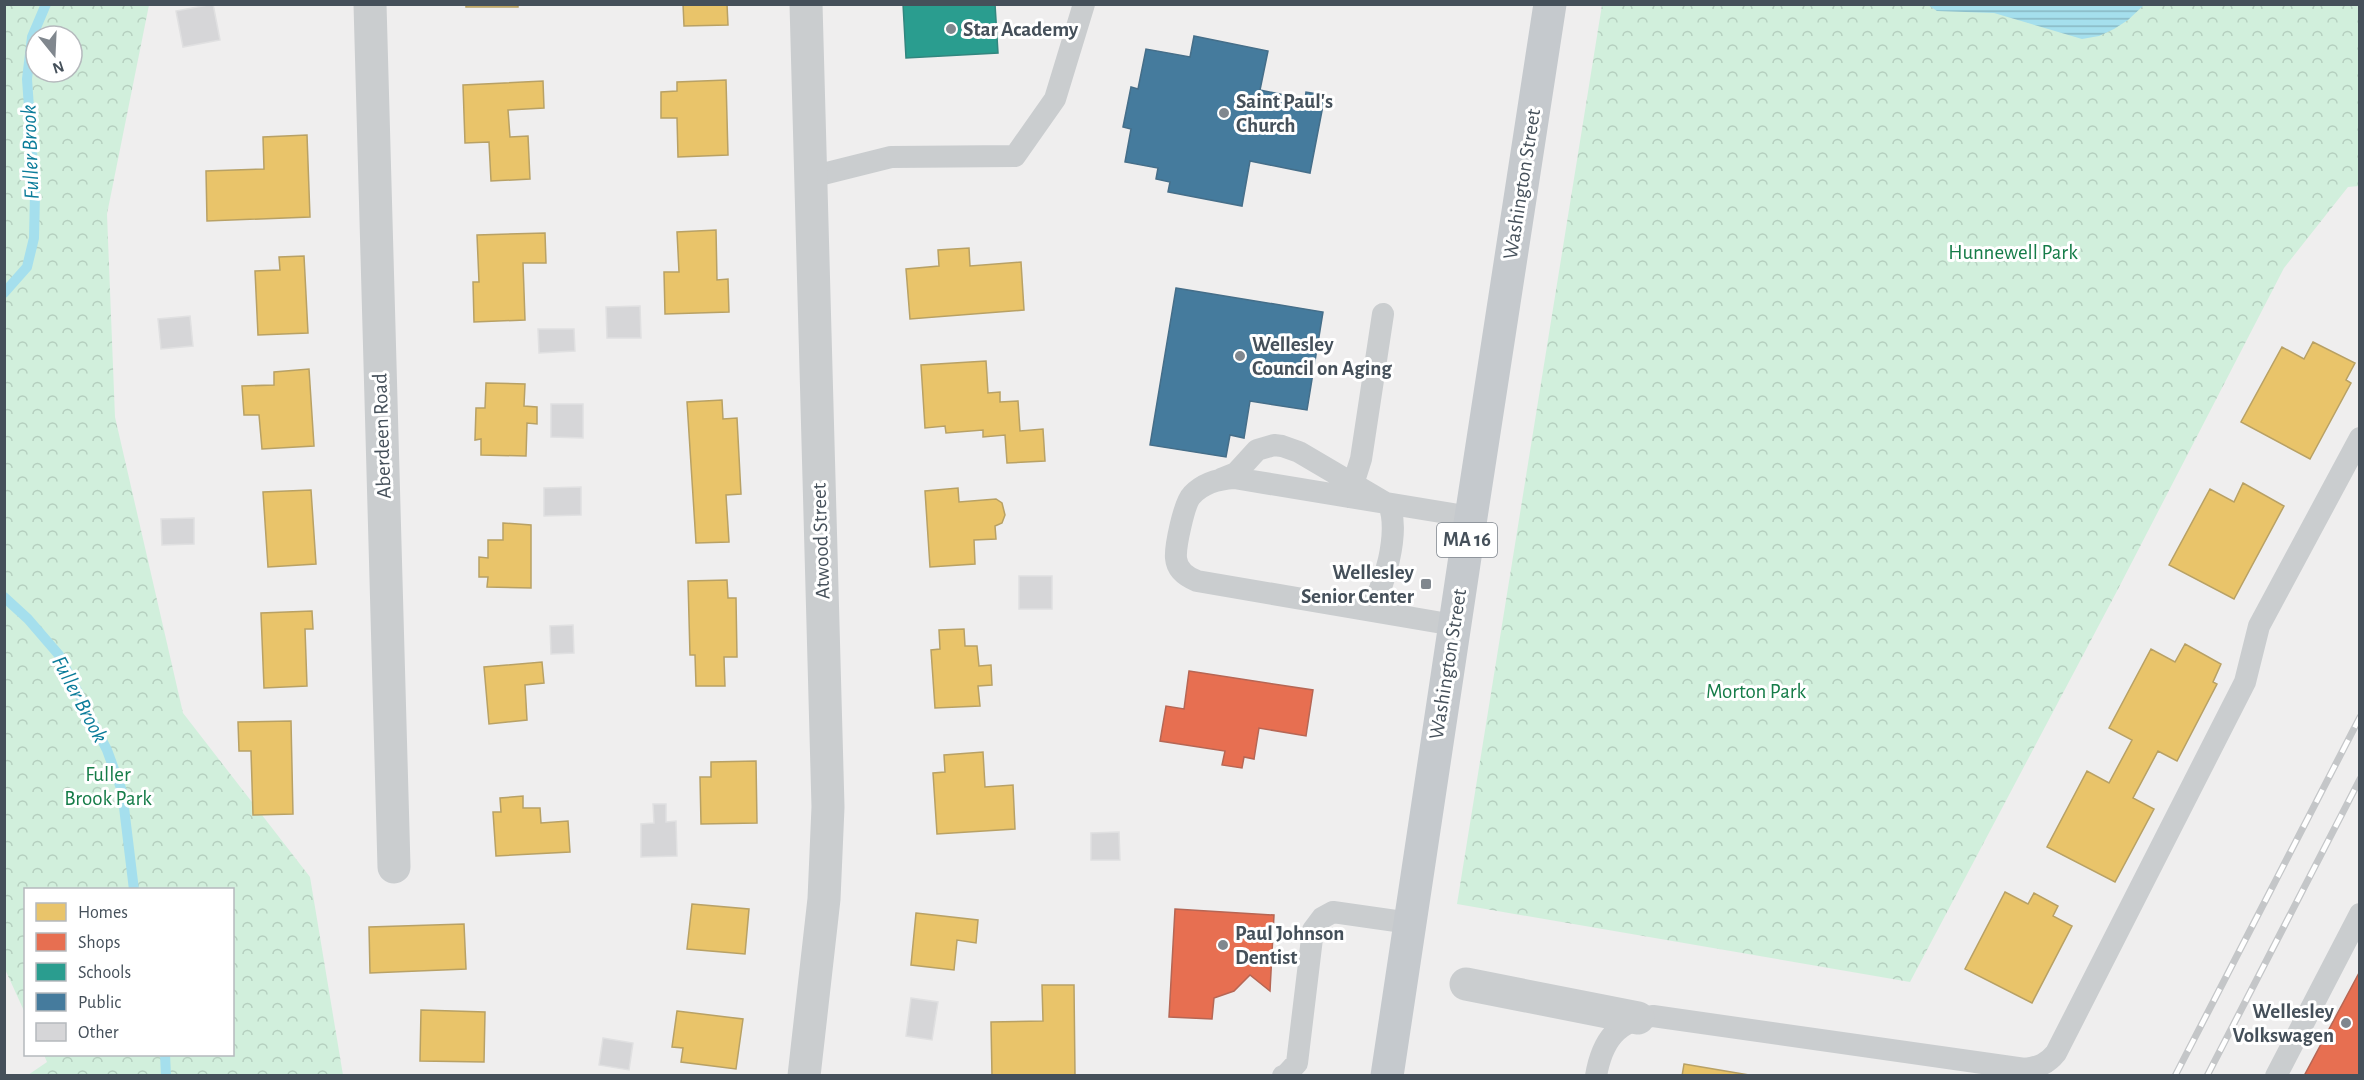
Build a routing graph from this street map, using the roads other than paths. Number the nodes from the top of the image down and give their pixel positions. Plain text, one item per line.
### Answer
1 (370, 4) edge
2 (806, 4) edge
3 (1084, 4) edge
4 (1550, 4) edge
5 (811, 177) junction
6 (1383, 314) dead end
7 (2360, 438) edge
8 (1221, 479) junction
9 (1351, 491) junction
10 (1389, 505) junction
11 (1470, 517) junction
12 (1368, 610) junction
13 (1454, 625) junction
14 (394, 867) dead end
15 (2360, 914) edge
16 (1410, 923) junction
17 (2354, 940) edge
18 (1466, 984) dead end
19 (1638, 1018) junction
20 (804, 1076) edge
21 (1283, 1076) edge
22 (1387, 1076) edge
23 (1596, 1076) edge
24 (2276, 1076) edge

1 - 14 street, Aberdeen Road
2 - 5 street, Atwood Street
3 - 5 lane
4 - 11 main road, Washington Street / MA 16
5 - 20 street, Atwood Street
6 - 9 lane
7 - 19 lane
8 - 9 lane
8 - 9 lane
8 - 12 lane
9 - 10 lane
10 - 11 lane
10 - 12 lane
11 - 13 main road, Washington Street / MA 16
12 - 13 lane
13 - 16 main road, Washington Street / MA 16
15 - 17 lane
16 - 21 lane
16 - 22 main road, Washington Street / MA 16
17 - 24 lane
18 - 19 street
19 - 23 lane

